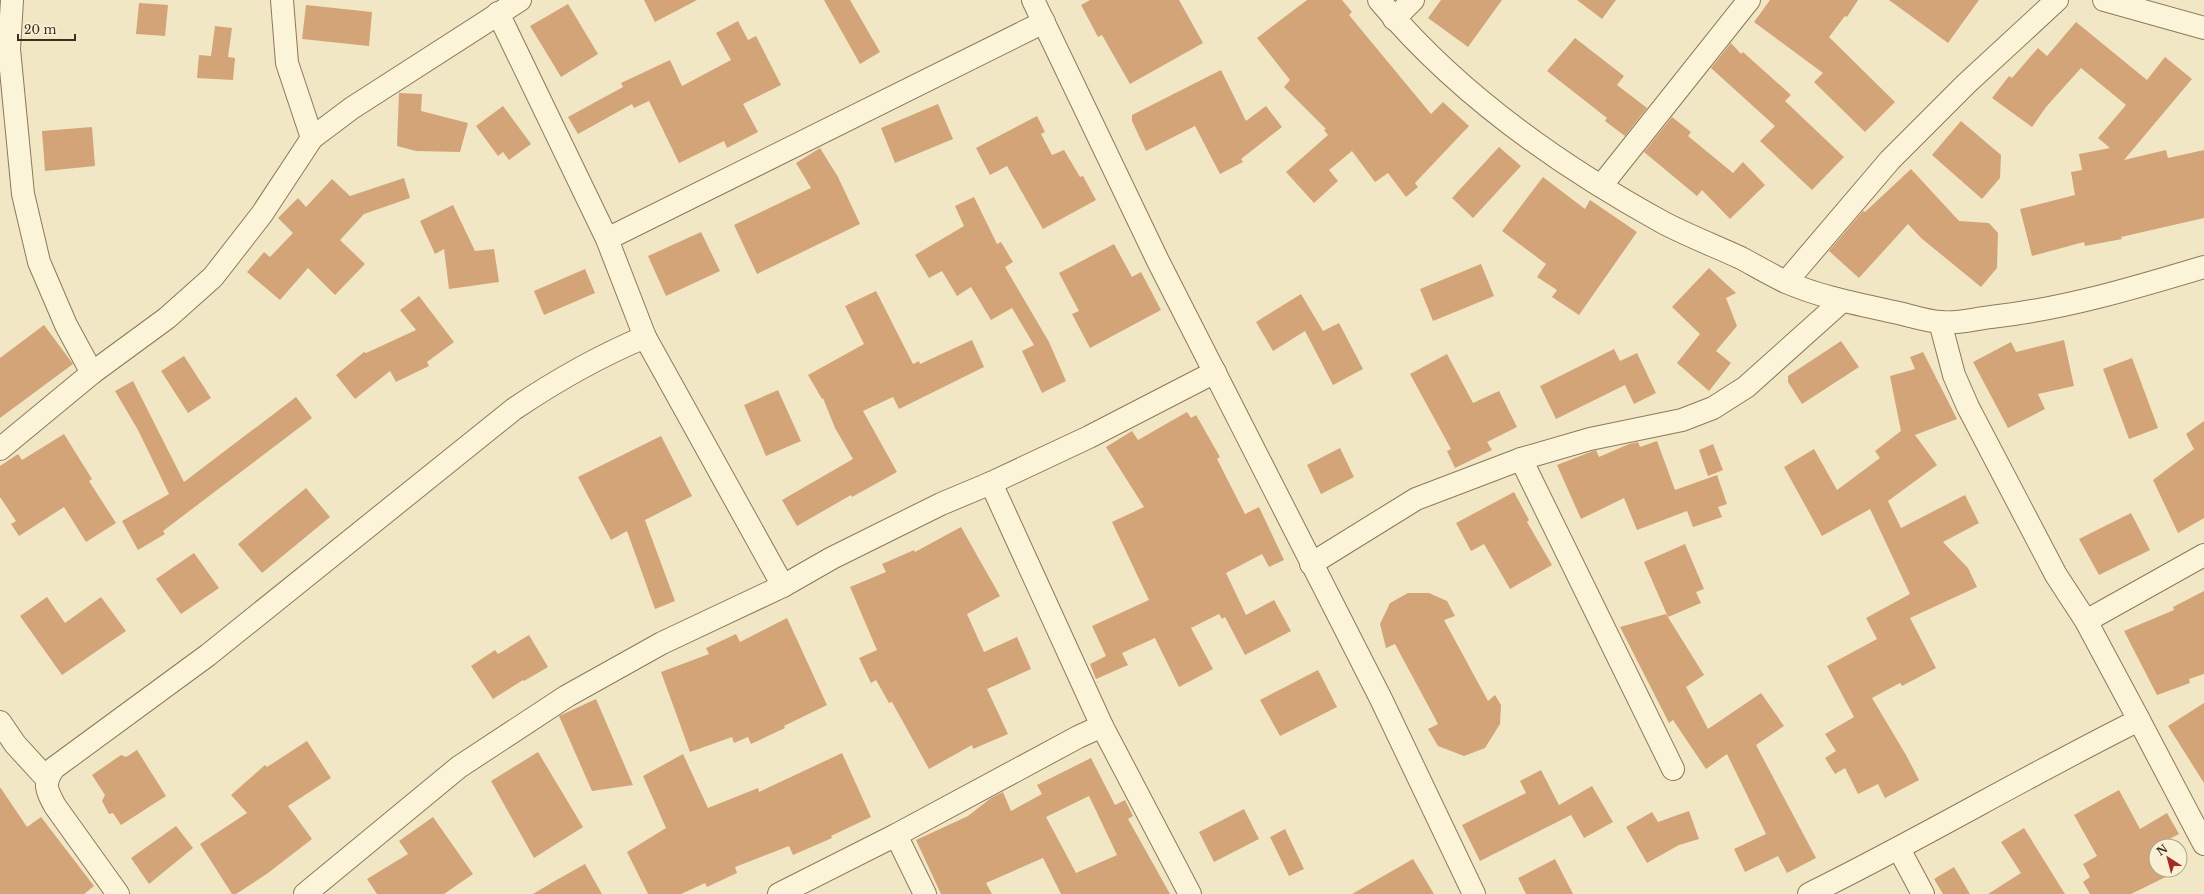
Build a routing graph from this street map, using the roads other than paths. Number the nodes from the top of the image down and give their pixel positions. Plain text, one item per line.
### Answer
1 (12, 0) edge
2 (282, 0) edge
3 (520, 0) edge
4 (1033, 0) edge
5 (1379, 0) edge
6 (1413, 0) edge
7 (1749, 0) edge
8 (2056, 0) edge
9 (2104, 0) edge
10 (498, 13) junction
11 (1394, 19) junction
12 (1044, 22) junction
13 (2204, 28) edge
14 (312, 138) junction
15 (1600, 186) junction
16 (607, 239) junction
17 (2204, 267) edge
18 (1786, 282) junction
19 (1842, 300) junction
20 (1940, 322) junction
21 (645, 337) junction
22 (1215, 372) junction
23 (92, 373) junction
24 (0, 449) edge
25 (1520, 459) junction
26 (991, 483) junction
27 (2204, 555) edge
28 (1311, 564) junction
29 (783, 586) junction
30 (2086, 621) junction
31 (2139, 720) junction
32 (0, 722) edge
33 (1102, 726) junction
34 (1673, 769) dead end
35 (47, 779) junction
36 (896, 835) junction
37 (2203, 841) edge
38 (1899, 849) junction
39 (117, 894) edge
40 (305, 894) edge
41 (779, 894) edge
42 (925, 894) edge
43 (1190, 894) edge
44 (1474, 894) edge
45 (1809, 894) edge
46 (1923, 894) edge

1 - 23 street
2 - 14 street
3 - 10 street
4 - 12 street
5 - 11 street
6 - 11 street
7 - 15 street
8 - 18 street
9 - 13 street
10 - 14 street
10 - 16 street
11 - 15 street
12 - 16 street
12 - 22 street
14 - 23 street
15 - 18 street
16 - 21 street
17 - 20 street
18 - 19 street
19 - 20 street
19 - 25 street
20 - 30 street
21 - 29 street
21 - 35 street
22 - 26 street
22 - 28 street
23 - 24 street
25 - 28 street
25 - 34 street
26 - 29 street
26 - 33 street
27 - 30 street
28 - 44 street
29 - 40 street
30 - 31 street
31 - 37 street
31 - 38 street
32 - 35 street
33 - 36 street
33 - 43 street
35 - 39 street
36 - 41 street
36 - 42 street
38 - 45 street
38 - 46 street

